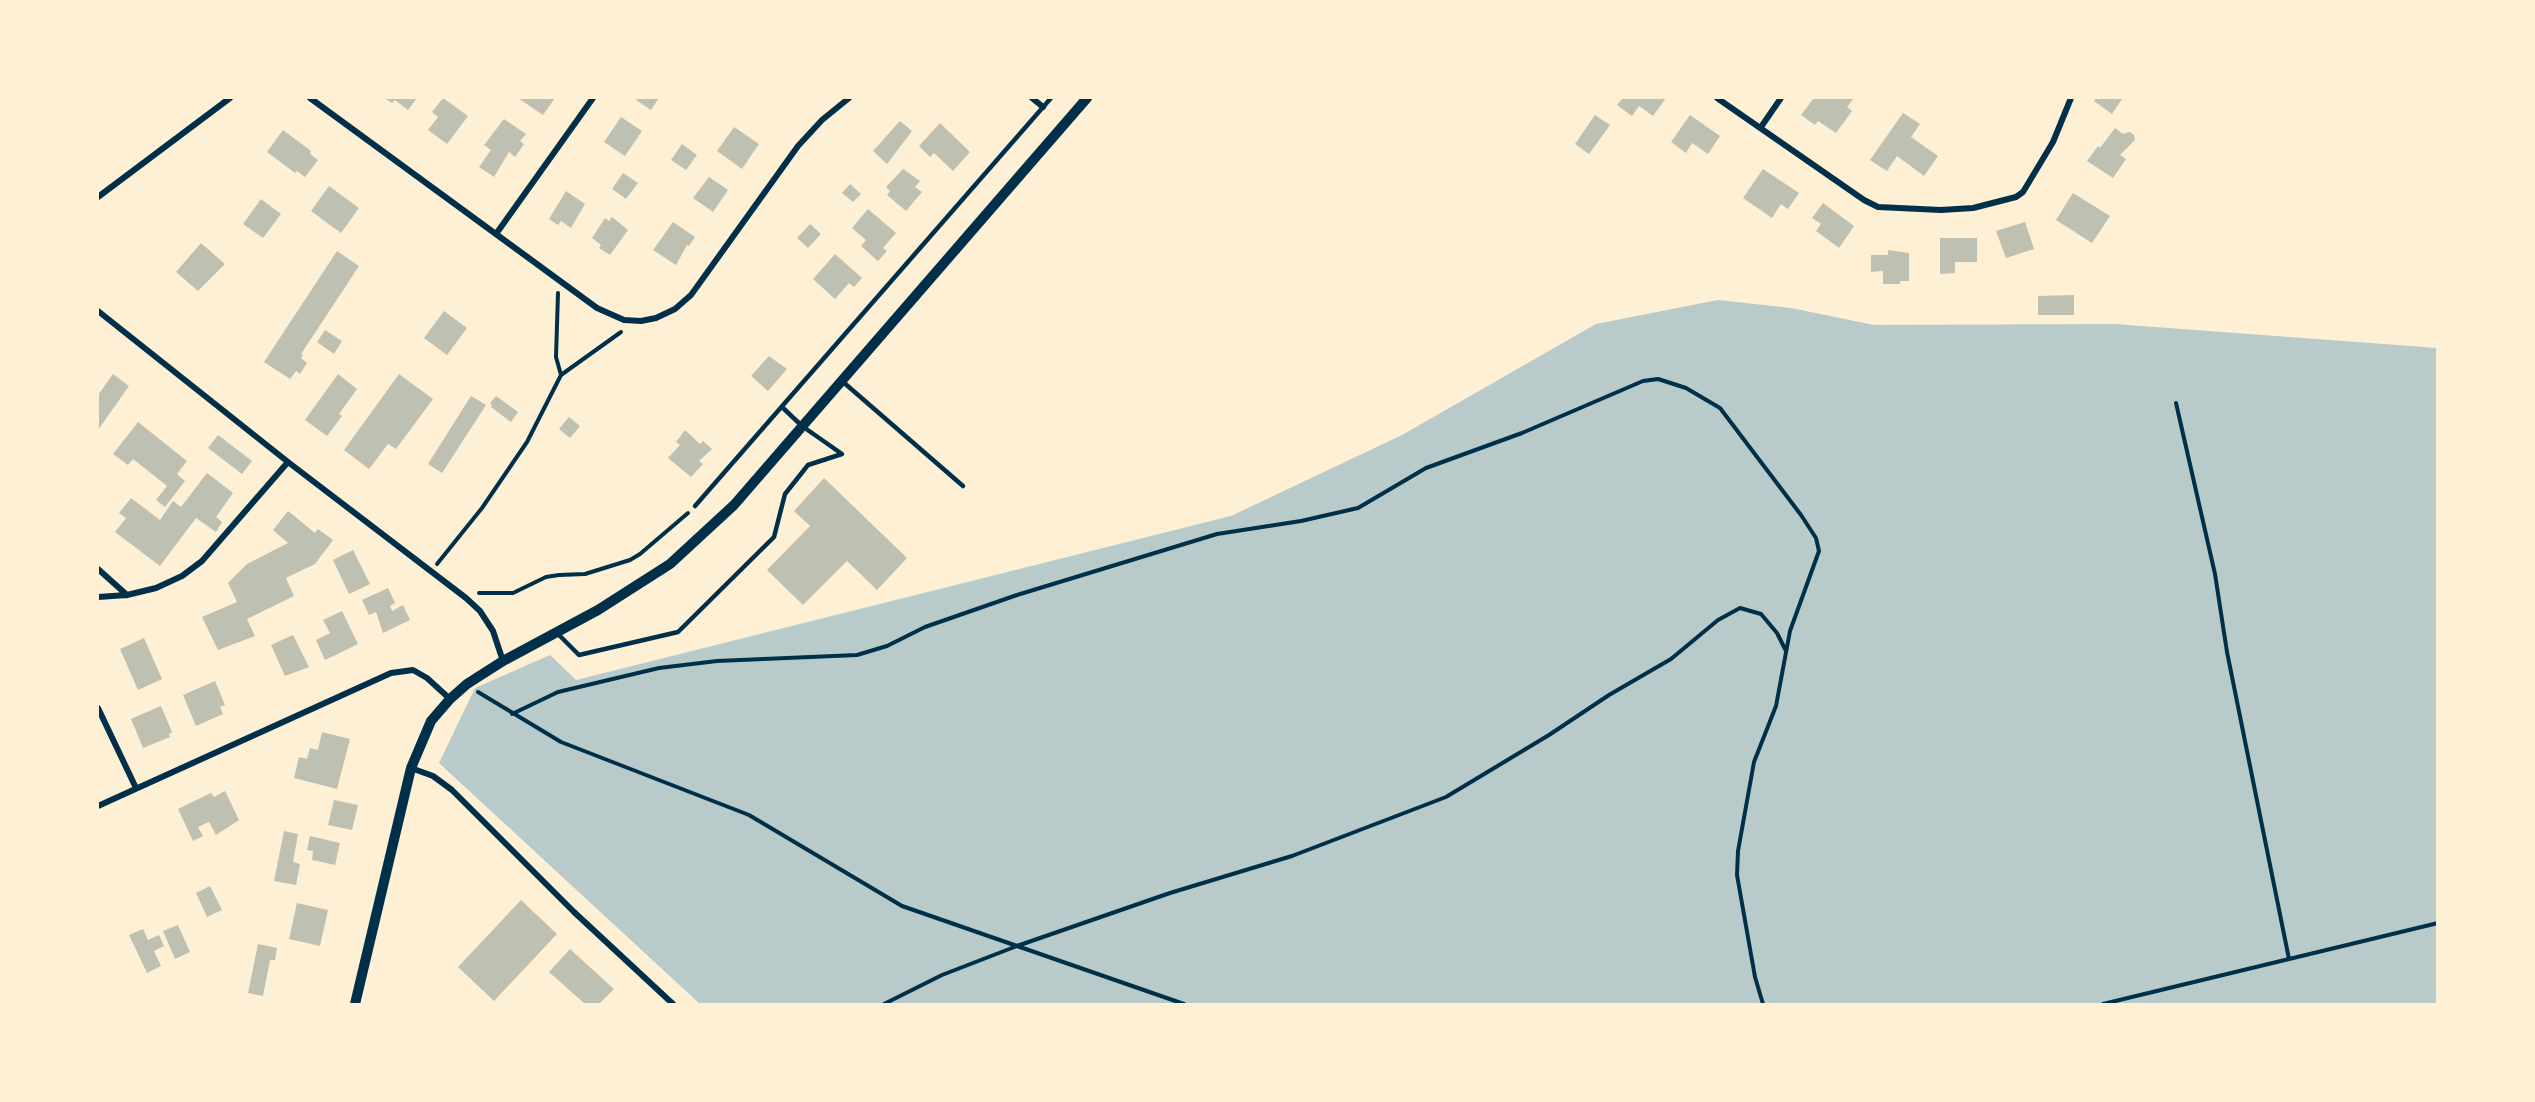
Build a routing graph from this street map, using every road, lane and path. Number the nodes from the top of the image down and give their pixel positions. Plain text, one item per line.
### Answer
1 (230, 98) edge
2 (310, 98) edge
3 (593, 98) edge
4 (849, 98) edge
5 (1032, 98) edge
6 (1051, 98) edge
7 (1087, 98) edge
8 (1717, 98) edge
9 (1781, 98) edge
10 (2071, 98) edge
11 (1043, 107) junction
12 (1761, 127) junction
13 (98, 197) edge
14 (496, 234) junction
15 (558, 280) junction
16 (98, 311) edge
17 (624, 329) dead end
18 (561, 375) junction
19 (842, 381) junction
20 (2176, 403) dead end
21 (782, 407) junction
22 (802, 426) junction
23 (288, 462) junction
24 (963, 486) dead end
25 (695, 506) joint
26 (440, 560) dead end
27 (98, 569) edge
28 (480, 592) dead end
29 (127, 595) junction
30 (98, 597) edge
31 (556, 632) junction
32 (1787, 652) junction
33 (503, 661) junction
34 (467, 684) junction
35 (450, 699) junction
36 (98, 708) edge
37 (512, 714) junction
38 (411, 768) junction
39 (136, 788) junction
40 (98, 806) edge
41 (2438, 923) edge
42 (1017, 946) junction
43 (2289, 959) junction
44 (355, 1005) edge
45 (673, 1005) edge
46 (884, 1005) edge
47 (1184, 1005) edge
48 (1762, 1005) edge
49 (2103, 1005) edge

1 - 13 street
2 - 14 street
3 - 14 street
4 - 15 street
5 - 11 street
6 - 11 lane
7 - 19 street
8 - 12 street
9 - 12 street
10 - 12 street
11 - 21 lane
14 - 15 street
15 - 18 path
16 - 23 street
17 - 18 path
18 - 26 path
19 - 22 street
19 - 24 lane
20 - 43 path
21 - 22 lane
21 - 25 lane
22 - 31 street
22 - 31 lane
23 - 29 street
23 - 33 street
25 - 28 path
27 - 29 street
29 - 30 street
31 - 33 street
32 - 37 path
32 - 42 path
32 - 48 path
33 - 34 street
34 - 35 street
34 - 37 path
35 - 38 street
35 - 39 street
36 - 39 street
37 - 42 path
38 - 44 street
38 - 45 street
39 - 40 street
41 - 43 path
42 - 46 path
42 - 47 path
43 - 49 path

